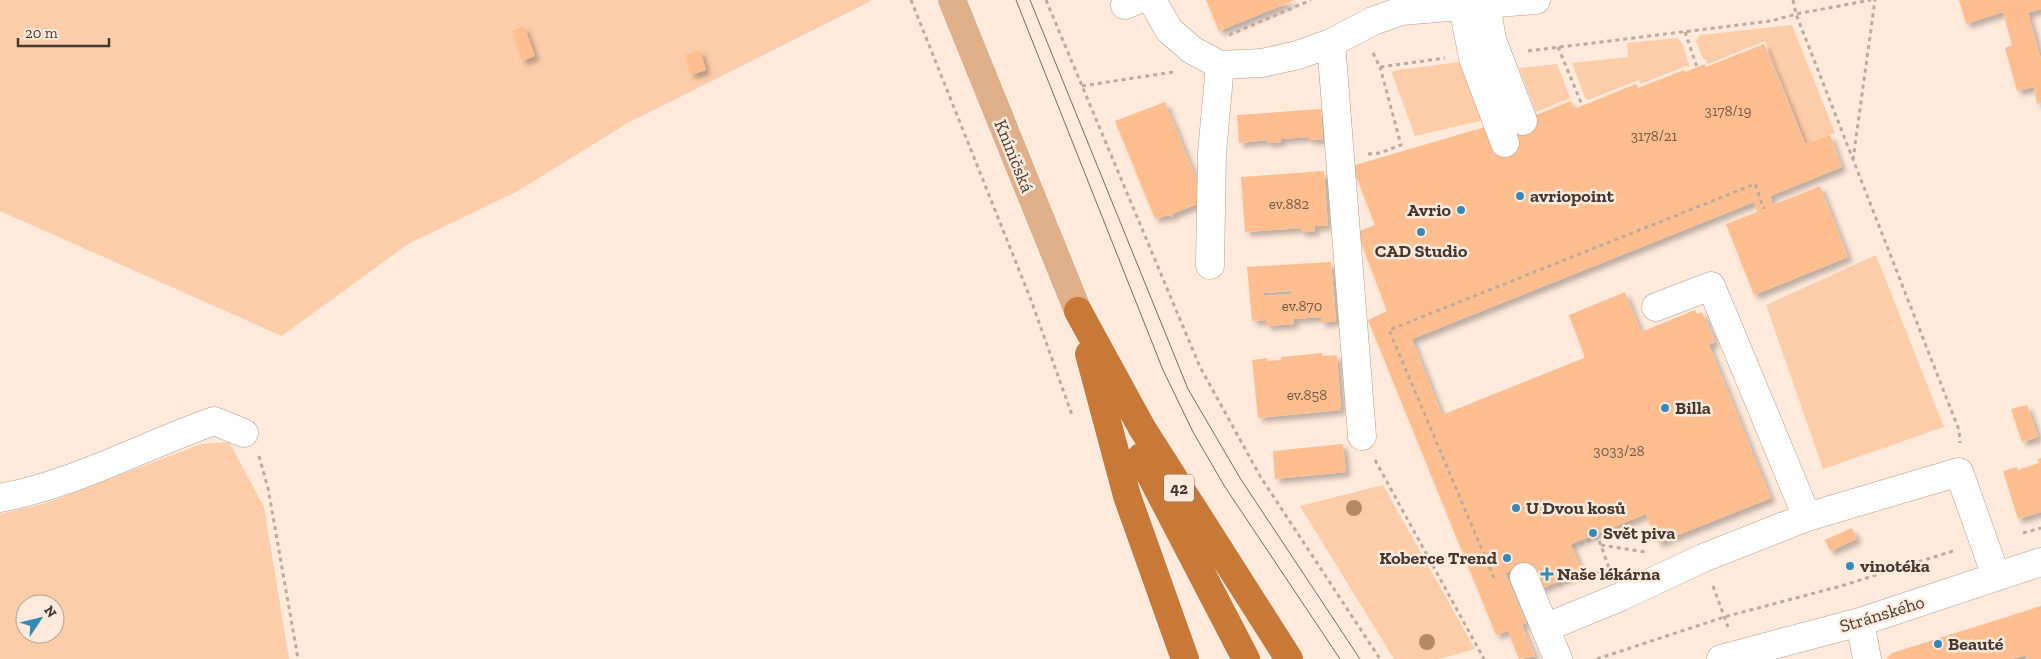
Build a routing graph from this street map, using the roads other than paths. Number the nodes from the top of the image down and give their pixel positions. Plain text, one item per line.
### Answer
1 (952, 0) edge
2 (1152, 0) edge
3 (1536, 0) edge
4 (1474, 5) junction
5 (1366, 16) edge
6 (1331, 43) junction
7 (1486, 56) junction
8 (1220, 65) junction
9 (1523, 121) dead end
10 (1505, 143) dead end
11 (1210, 265) dead end
12 (1656, 307) dead end
13 (1078, 311) junction
14 (244, 433) road end
15 (1362, 436) road end
16 (0, 498) edge
17 (1807, 517) junction
18 (2041, 562) edge
19 (1996, 576) junction
20 (1524, 577) dead end
21 (1860, 622) junction
22 (1545, 628) junction
23 (1729, 656) edge
24 (1185, 659) edge
25 (1246, 659) edge
26 (1288, 659) edge
27 (1558, 659) edge
28 (1866, 659) edge

1 - 13 main road, Kníničská
2 - 8 street
3 - 4 street
4 - 5 street
4 - 7 street
5 - 6 street
6 - 8 street
6 - 15 street
7 - 9 street
7 - 10 street
8 - 11 street
12 - 17 street
13 - 24 highway
13 - 25 highway, 42
13 - 26 highway, 42
14 - 16 street
17 - 19 street
17 - 22 street
18 - 19 street, Stránského
19 - 21 street, Stránského
20 - 22 street
21 - 23 street, Stránského
21 - 28 street
22 - 27 street

